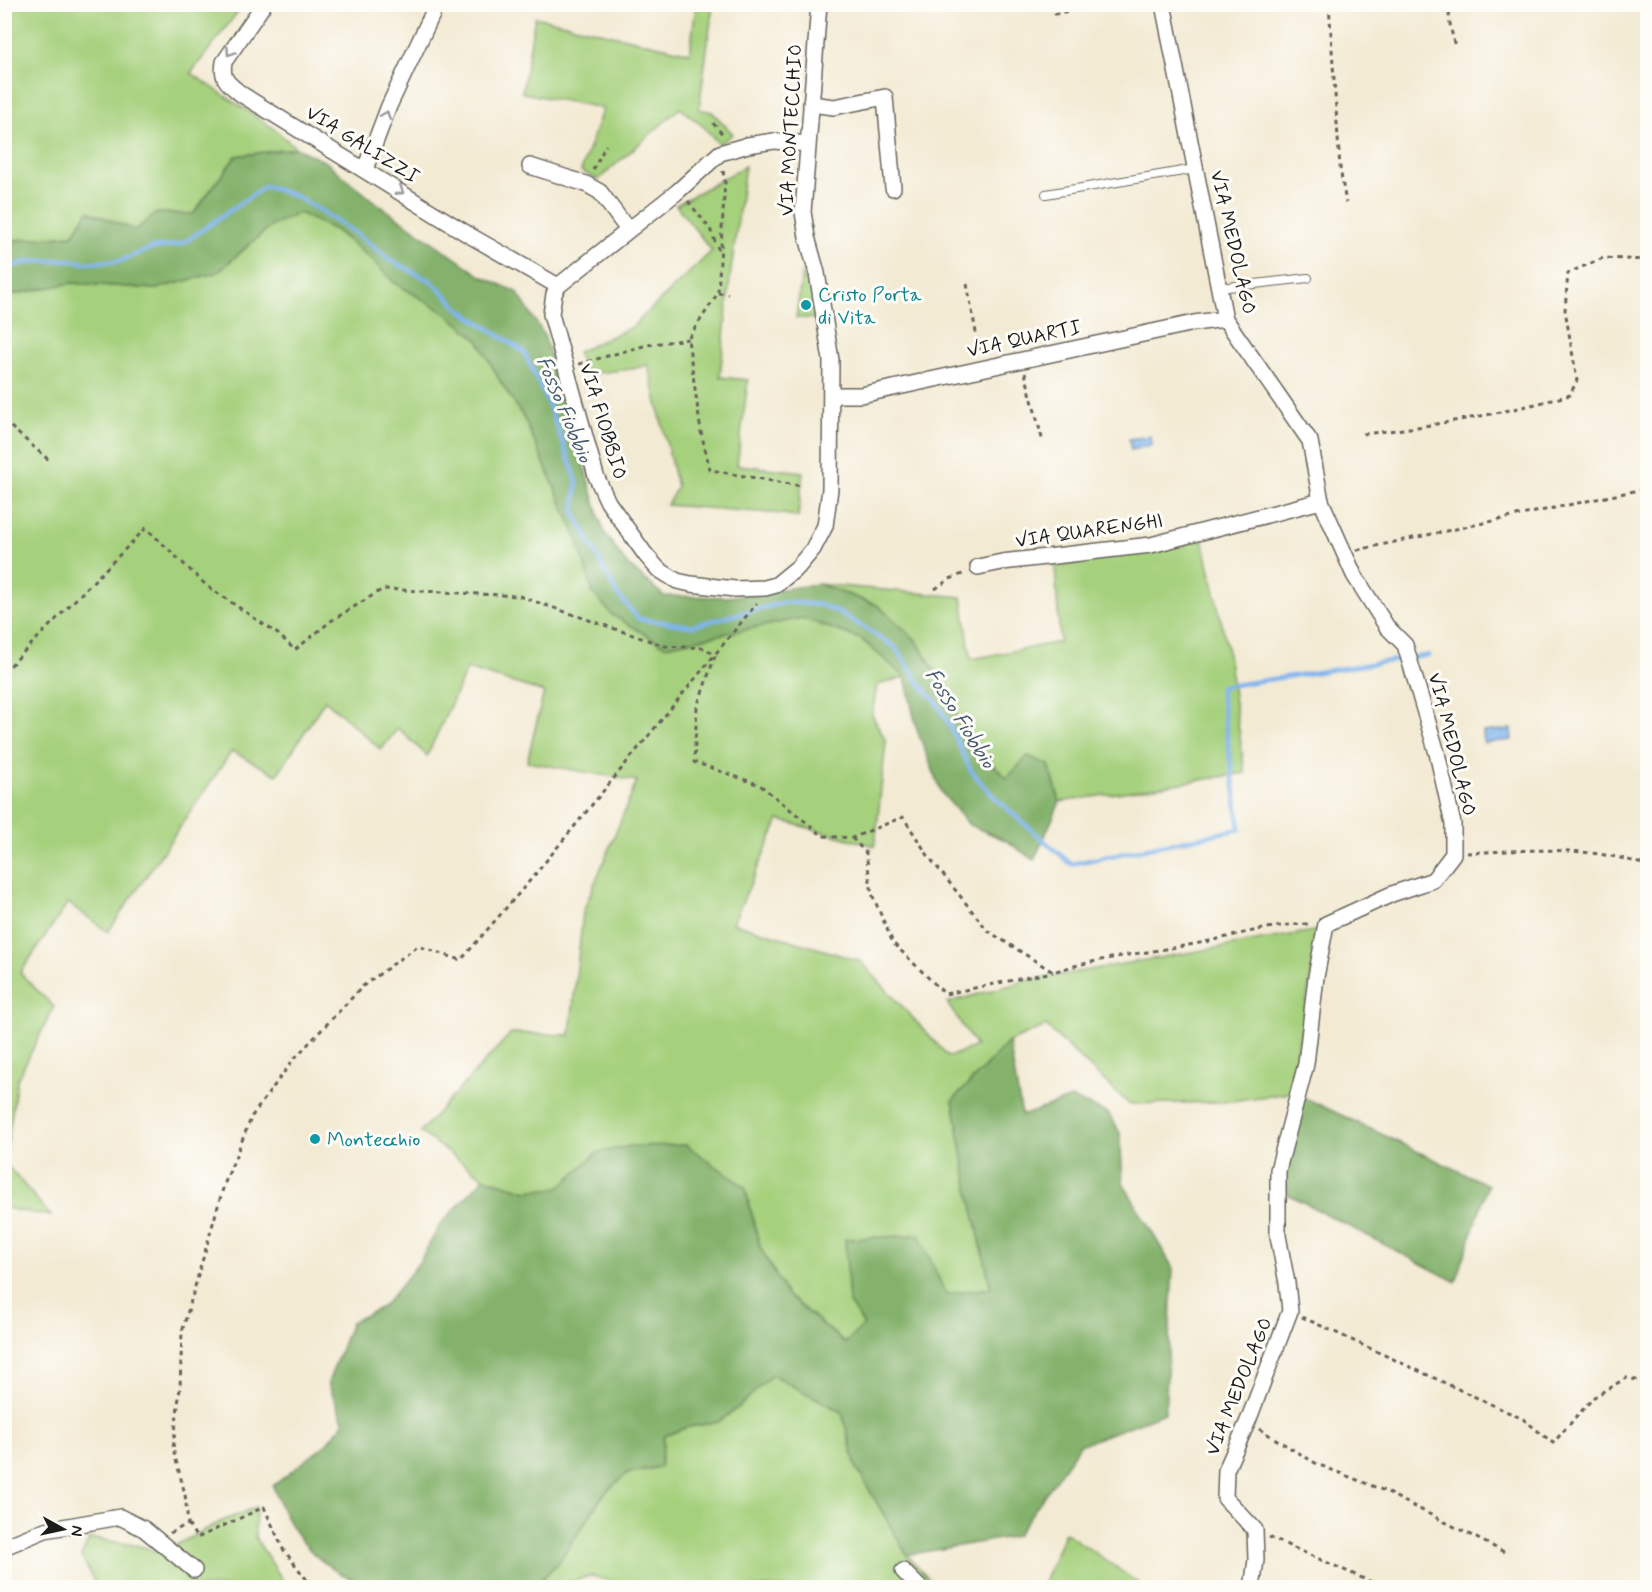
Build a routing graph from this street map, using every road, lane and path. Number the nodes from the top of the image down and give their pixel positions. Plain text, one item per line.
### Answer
1 (264, 4) edge
2 (437, 4) edge
3 (819, 4) edge
4 (1053, 4) edge
5 (1072, 4) edge
6 (1163, 4) edge
7 (1329, 4) edge
8 (1450, 4) edge
9 (1455, 48) dead end
10 (811, 104) junction
11 (808, 144) junction
12 (606, 145) dead end
13 (720, 153) junction
14 (530, 166) dead end
15 (365, 169) junction
16 (1195, 169) junction
17 (586, 184) junction
18 (893, 188) dead end
19 (677, 192) junction
20 (1046, 194) dead end
21 (1346, 203) dead end
22 (628, 230) junction
23 (720, 254) junction
24 (1647, 260) edge
25 (1308, 278) dead end
26 (967, 284) dead end
27 (558, 286) junction
28 (1219, 288) junction
29 (718, 293) junction
30 (728, 294) dead end
31 (1225, 319) junction
32 (688, 339) junction
33 (1022, 360) junction
34 (566, 367) junction
35 (983, 368) junction
36 (832, 395) junction
37 (4, 421) edge
38 (1363, 434) dead end
39 (1043, 442) dead end
40 (51, 462) dead end
41 (801, 486) dead end
42 (1647, 488) edge
43 (1321, 501) junction
44 (1344, 553) junction
45 (978, 567) joint
46 (935, 589) dead end
47 (763, 594) junction
48 (715, 656) junction
49 (4, 672) edge
50 (852, 838) junction
51 (1453, 854) junction
52 (1647, 866) edge
53 (1326, 924) junction
54 (1053, 972) junction
55 (1290, 1311) junction
56 (1647, 1382) edge
57 (1262, 1432) dead end
58 (188, 1524) junction
59 (1255, 1530) junction
60 (157, 1539) junction
61 (4, 1546) edge
62 (1504, 1552) dead end
63 (194, 1570) dead end
64 (903, 1571) dead end
65 (323, 1587) edge
66 (602, 1587) edge
67 (651, 1587) edge
68 (920, 1587) edge
69 (1252, 1587) edge
70 (1385, 1587) edge

1 -> 15 street, VIA GALIZZI
15 -> 2 street
3 - 10 street, VIA MONTECCHIO
4 - 5 path
6 - 16 street, VIA MEDOLAGO
7 - 21 path
8 - 9 path
10 - 11 street, VIA MONTECCHIO
10 - 18 street
11 - 13 street
11 - 36 street, VIA MONTECCHIO
12 - 17 path
13 - 19 street
13 - 23 path
14 - 17 street
15 -> 27 street, VIA GALIZZI
16 - 20 lane
16 - 28 street, VIA MEDOLAGO
17 - 22 street
19 - 22 street
19 - 23 path
22 - 27 street
23 - 29 path
24 - 38 path
25 - 28 lane
26 - 35 path
27 - 34 street, VIA FIOBBIO
28 - 31 street, VIA MEDOLAGO
29 - 30 path
29 - 32 path
31 - 33 street, VIA QUARTI
31 - 43 street, VIA MEDOLAGO
32 - 34 path
32 - 41 path
33 - 35 street, VIA QUARTI
33 - 39 path
34 - 47 street, VIA FIOBBIO
35 - 36 street, VIA QUARTI
36 - 47 street, VIA MONTECCHIO
37 - 40 path
42 - 44 path
43 - 44 street, VIA MEDOLAGO
43 - 45 street, VIA QUARENGHI
44 - 51 street, VIA MEDOLAGO
45 - 46 path
47 - 48 path
48 - 49 path
48 - 50 path
48 - 58 path
50 - 54 path
50 - 54 path
51 - 52 path
51 - 53 street
53 - 54 path
53 - 55 street, VIA MEDOLAGO
55 - 56 path
55 - 59 street, VIA MEDOLAGO
57 - 62 path
58 - 60 path
58 - 65 path
59 - 69 street
59 - 70 path
60 - 61 street
60 - 63 street
64 - 68 street
66 - 67 path

